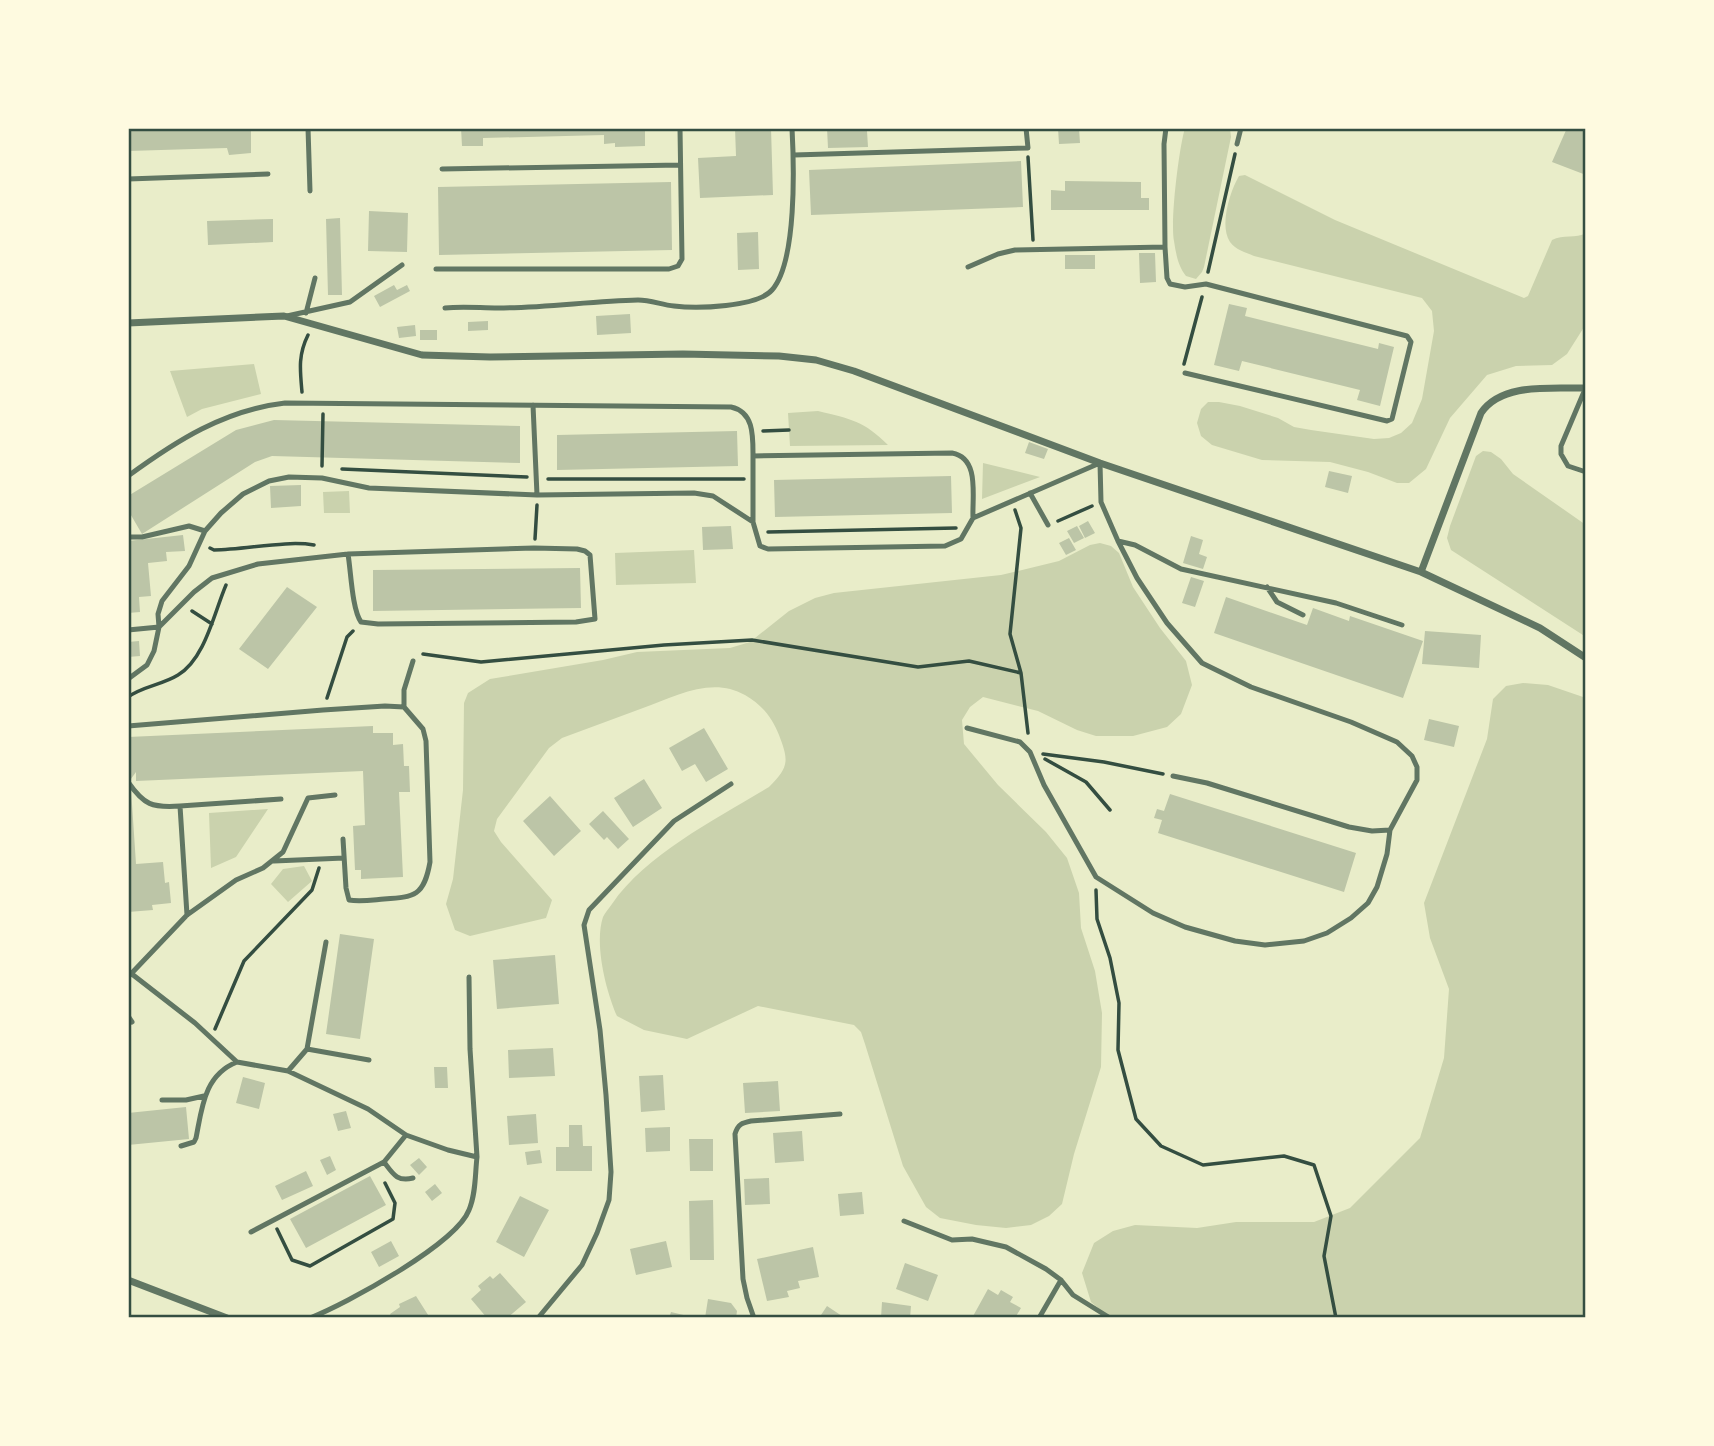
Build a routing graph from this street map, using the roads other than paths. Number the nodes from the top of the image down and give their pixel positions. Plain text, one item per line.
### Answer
1 (308, 128) edge
2 (680, 128) edge
3 (792, 128) edge
4 (1026, 128) edge
5 (1166, 128) edge
6 (1241, 128) edge
7 (1237, 144) road end
8 (794, 155) junction
9 (680, 165) junction
10 (442, 169) dead end
11 (268, 174) dead end
12 (128, 179) edge
13 (310, 191) dead end
14 (1165, 247) junction
15 (402, 265) dead end
16 (968, 267) dead end
17 (436, 269) dead end
18 (315, 278) dead end
19 (445, 308) dead end
20 (306, 313) junction
21 (284, 316) junction
22 (128, 323) edge
23 (1185, 373) road end
24 (1586, 388) edge
25 (533, 405) junction
26 (753, 456) junction
27 (1100, 463) junction
28 (1586, 472) edge
29 (128, 476) edge
30 (1030, 493) junction
31 (537, 495) junction
32 (973, 518) junction
33 (753, 522) junction
34 (1048, 526) road end
35 (205, 531) junction
36 (128, 537) edge
37 (1118, 541) junction
38 (348, 555) junction
39 (1421, 572) junction
40 (1267, 587) junction
41 (1303, 615) dead end
42 (1402, 625) dead end
43 (159, 628) junction
44 (128, 629) edge
45 (1586, 658) edge
46 (413, 660) road end
47 (128, 679) edge
48 (404, 707) junction
49 (128, 726) edge
50 (967, 728) dead end
51 (1173, 776) road end
52 (128, 782) edge
53 (731, 784) dead end
54 (335, 795) dead end
55 (281, 799) dead end
56 (180, 806) junction
57 (1390, 830) junction
58 (343, 839) dead end
59 (344, 858) junction
60 (274, 861) junction
61 (187, 915) junction
62 (326, 942) dead end
63 (129, 974) edge
64 (469, 977) dead end
65 (128, 1016) edge
66 (132, 1022) dead end
67 (307, 1049) junction
68 (369, 1060) dead end
69 (237, 1062) junction
70 (288, 1071) junction
71 (204, 1096) junction
72 (162, 1100) dead end
73 (839, 1114) dead end
74 (406, 1135) junction
75 (181, 1146) dead end
76 (477, 1157) junction
77 (384, 1162) junction
78 (413, 1178) dead end
79 (904, 1221) dead end
80 (251, 1232) dead end
81 (128, 1280) edge
82 (1061, 1280) junction
83 (227, 1318) edge
84 (310, 1318) edge
85 (538, 1318) edge
86 (754, 1318) edge
87 (1039, 1318) edge
88 (1110, 1318) edge

1 - 13 lane
2 - 9 lane
3 - 8 lane
4 - 8 lane
5 - 14 lane
6 - 7 lane
8 - 19 lane
9 - 10 lane
9 - 17 lane
11 - 12 lane
14 - 16 lane
14 - 23 lane
15 - 20 lane
18 - 20 lane
20 - 21 lane
21 - 22 street
21 - 27 street
24 - 28 lane
24 - 39 street
25 - 26 lane
25 - 29 lane
25 - 31 lane
26 - 32 lane
26 - 33 lane
27 - 30 lane
27 - 37 lane
27 - 39 street
30 - 32 lane
30 - 34 lane
31 - 33 lane
31 - 35 lane
32 - 33 lane
35 - 36 lane
35 - 43 lane
37 - 40 lane
37 - 57 lane
38 - 38 lane
38 - 43 lane
39 - 45 street
40 - 41 lane
40 - 42 lane
43 - 44 lane
43 - 47 lane
46 - 48 lane
48 - 49 lane
48 - 59 lane
50 - 57 lane
51 - 57 lane
52 - 56 lane
53 - 85 lane
54 - 60 lane
55 - 56 lane
56 - 61 lane
58 - 59 lane
59 - 60 lane
60 - 61 lane
61 - 63 lane
62 - 67 lane
63 - 69 lane
64 - 76 lane
65 - 66 lane
67 - 68 lane
67 - 70 lane
69 - 70 lane
69 - 71 lane
70 - 74 lane
71 - 72 lane
71 - 75 lane
73 - 86 lane
74 - 76 lane
74 - 77 lane
76 - 84 lane
77 - 78 lane
77 - 80 lane
79 - 82 lane
81 - 83 street
82 - 87 lane
82 - 88 lane

